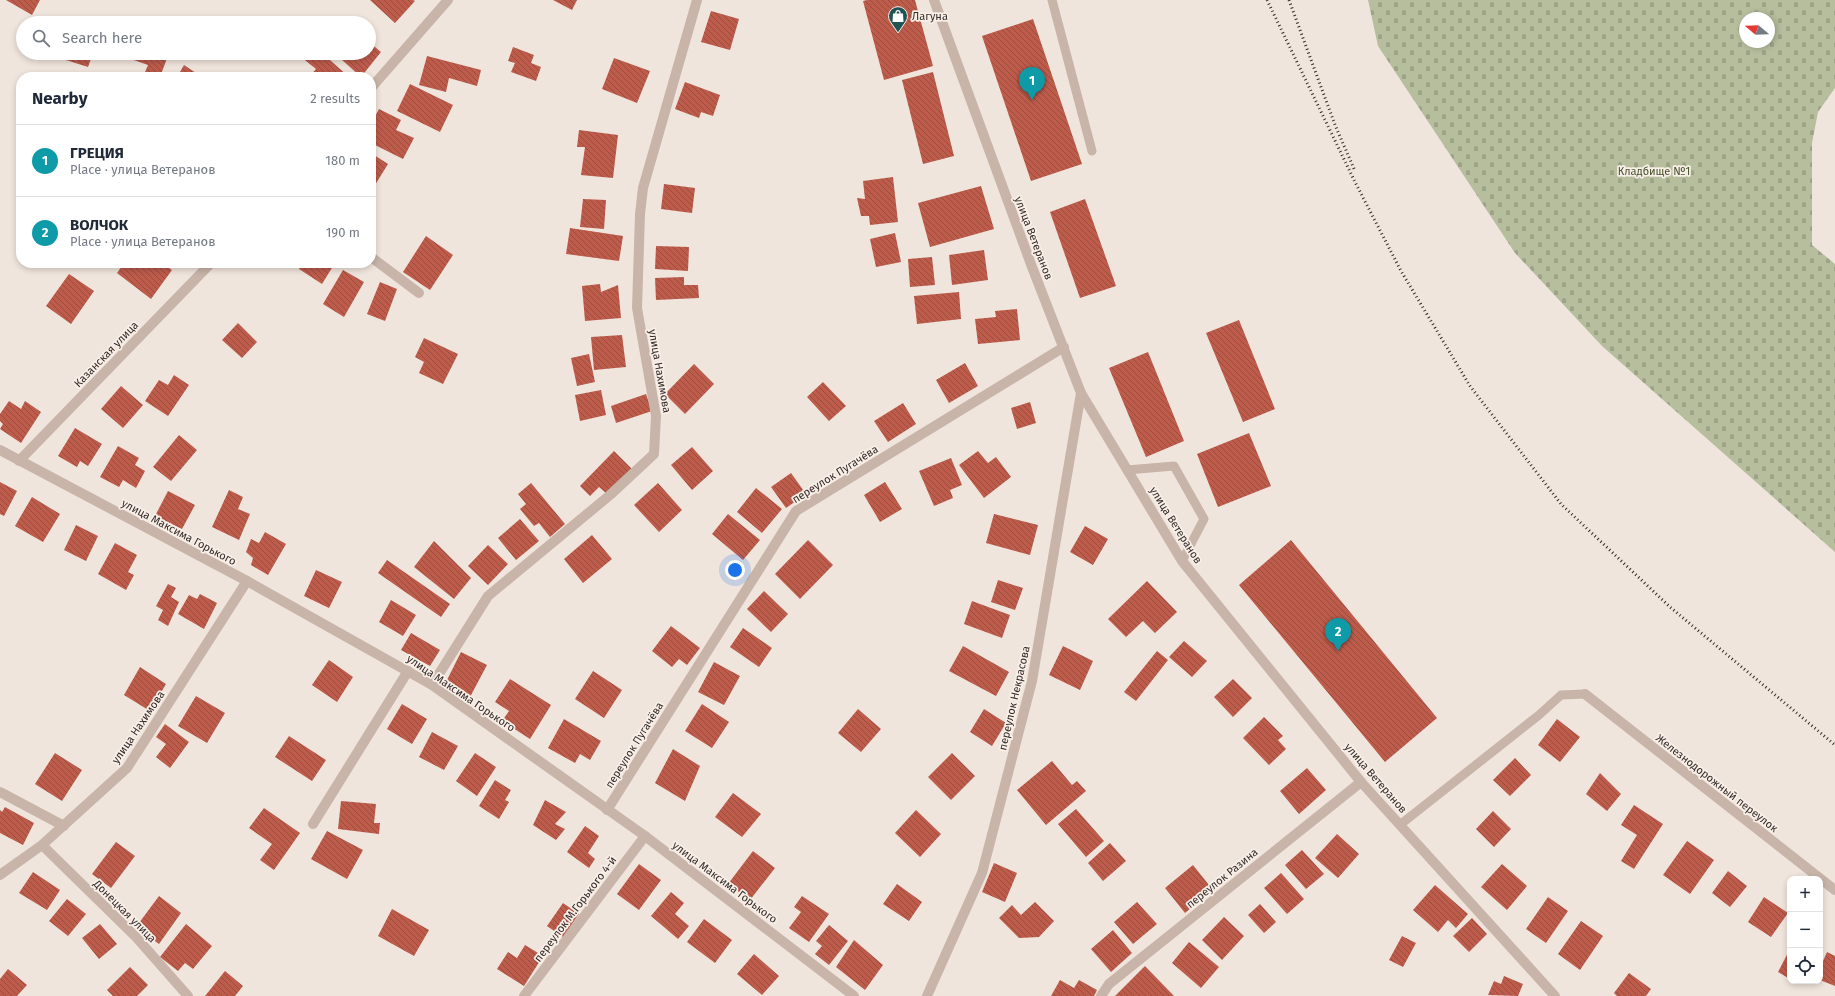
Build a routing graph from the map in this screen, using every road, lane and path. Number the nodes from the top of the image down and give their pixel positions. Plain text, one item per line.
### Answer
1 (448, 0) edge
2 (697, 0) edge
3 (934, 0) edge
4 (1052, 0) edge
5 (376, 82) edge
6 (1092, 151) dead end
7 (376, 261) edge
8 (206, 268) edge
9 (419, 293) dead end
10 (1064, 347) junction
11 (1081, 393) junction
12 (0, 450) edge
13 (19, 461) junction
14 (1128, 470) junction
15 (1182, 561) junction
16 (247, 581) junction
17 (408, 671) junction
18 (432, 685) junction
19 (1585, 694) joint
20 (1361, 782) junction
21 (0, 792) edge
22 (607, 810) junction
23 (313, 824) dead end
24 (1401, 824) junction
25 (64, 826) junction
26 (644, 836) junction
27 (42, 845) junction
28 (0, 875) edge
29 (1835, 890) edge
30 (188, 996) edge
31 (524, 996) edge
32 (854, 996) edge
33 (927, 996) edge
34 (1101, 996) edge
35 (1555, 996) edge

1 - 5 street
2 - 18 street, улица Нахимова
3 - 10 street, улица Ветеранов
4 - 6 lane
7 - 9 street
8 - 13 street, Казанская улица
10 - 11 street, улица Ветеранов
10 - 22 street, переулок Пугачёва
11 - 14 street, улица Ветеранов
11 - 33 street, переулок Некрасова
12 - 13 street, улица Максима Горького
13 - 16 street, улица Максима Горького
14 - 15 street, улица Ветеранов
14 - 15 lane
15 - 20 street, улица Ветеранов
16 - 17 street, улица Максима Горького
16 - 25 street, улица Нахимова
17 - 18 street, улица Максима Горького
17 - 23 street
18 - 22 street, улица Максима Горького
19 - 24 lane
19 - 29 street, Железнодорожный переулок
20 - 24 street, улица Ветеранов
20 - 34 street, переулок Разина
21 - 25 street
22 - 26 street, улица Максима Горького
24 - 35 street, улица Ветеранов
25 - 27 street, улица Нахимова
26 - 31 street, переулок М.Горького 4-й
26 - 32 street, улица Максима Горького
27 - 28 street, улица Нахимова
27 - 30 street, Донецкая улица

